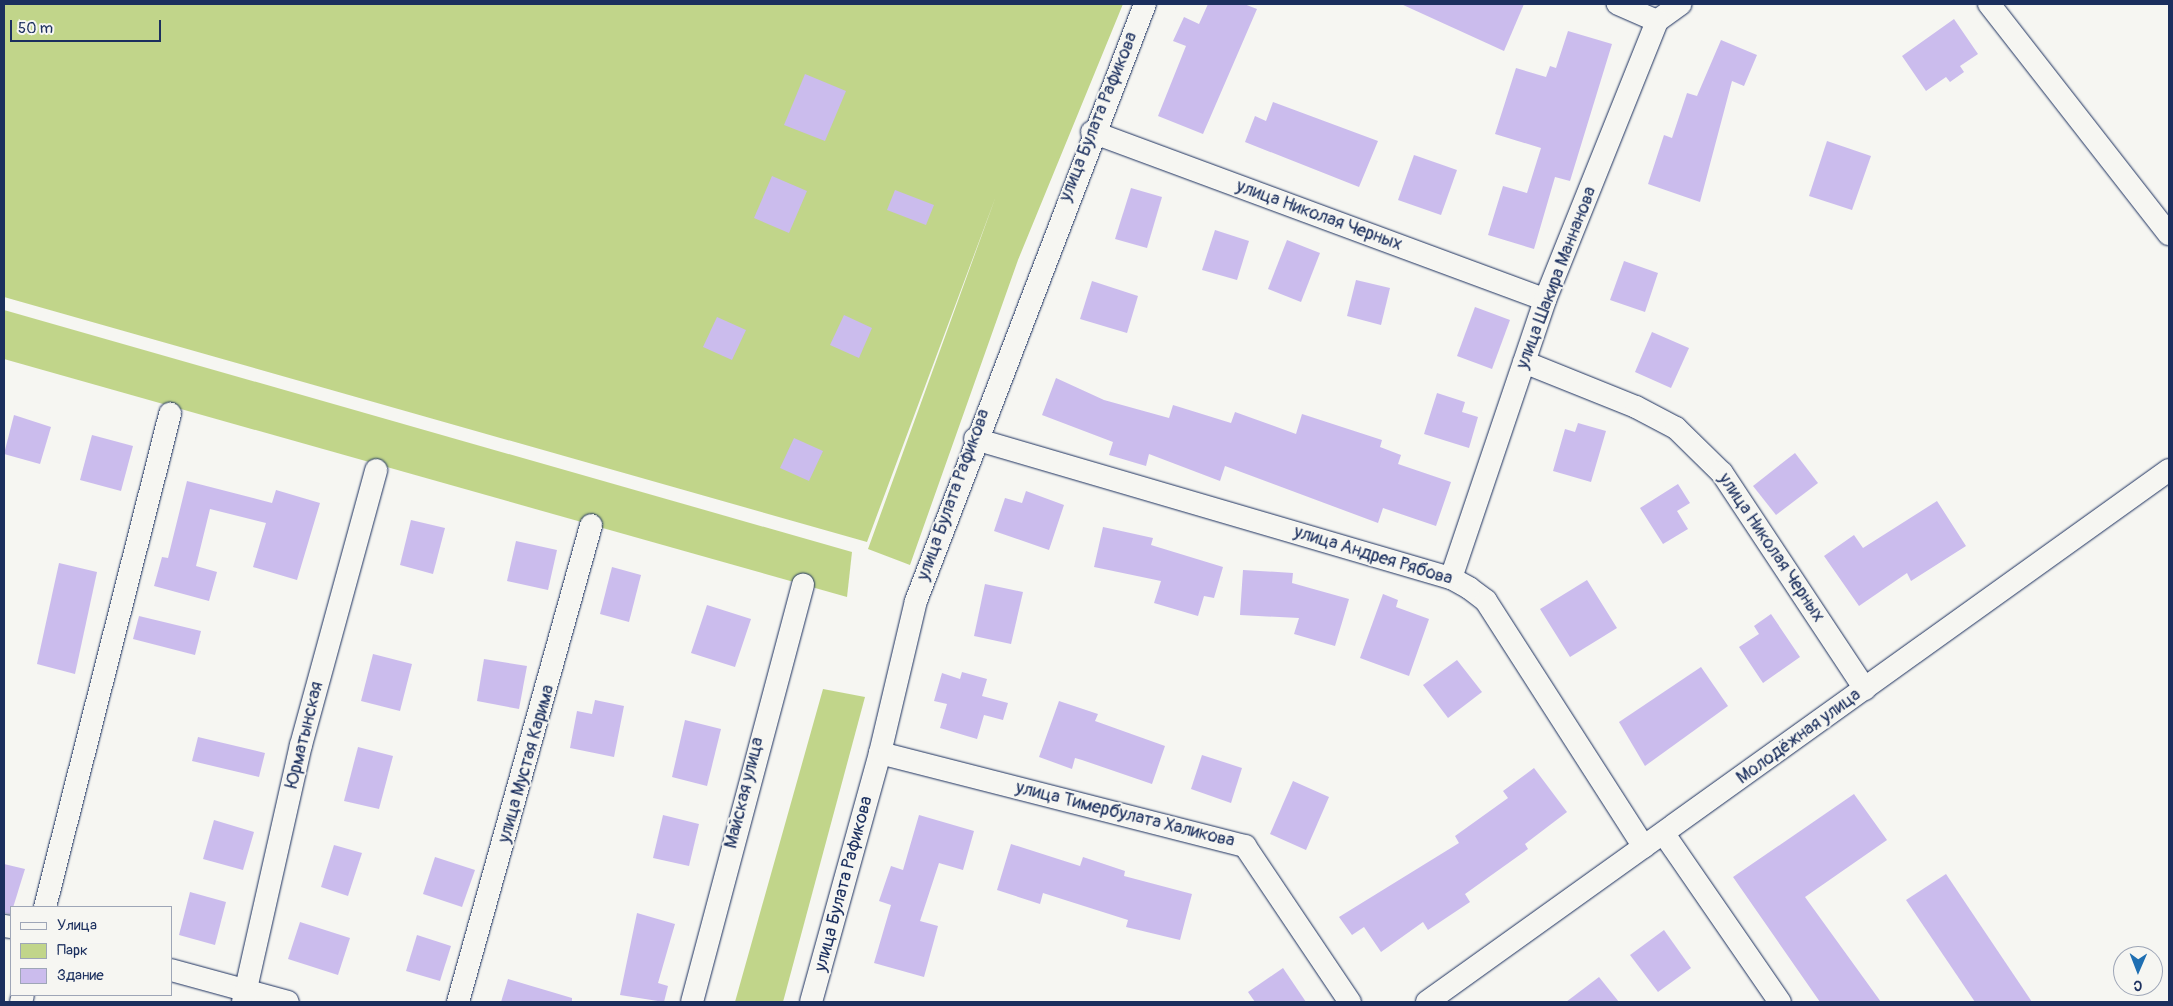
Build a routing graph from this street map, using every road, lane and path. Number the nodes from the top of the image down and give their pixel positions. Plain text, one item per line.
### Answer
1 (1145, 4) edge
2 (1618, 4) edge
3 (1680, 4) edge
4 (1989, 4) edge
5 (1657, 21) junction
6 (1092, 132) junction
7 (2169, 234) edge
8 (1545, 300) junction
9 (1524, 362) junction
10 (170, 414) dead end
11 (975, 439) junction
12 (376, 470) dead end
13 (2169, 470) edge
14 (591, 525) dead end
15 (1451, 578) junction
16 (803, 585) dead end
17 (1865, 689) junction
18 (880, 752) junction
19 (1664, 834) junction
20 (1644, 847) junction
21 (45, 906) edge
22 (172, 970) edge
23 (244, 996) edge
24 (288, 1002) edge
25 (458, 1002) edge
26 (692, 1002) edge
27 (811, 1002) edge
28 (1350, 1002) edge
29 (1427, 1002) edge
30 (1780, 1002) edge

1 - 6 street, улица Булата Рафикова
2 - 5 street
3 - 5 street
4 - 7 street
5 - 8 street, улица Шакира Маннанова
6 - 8 street, улица Николая Черных
6 - 11 street, улица Булата Рафикова
8 - 9 street, улица Шакира Маннанова
9 - 15 street, улица Шакира Маннанова
9 - 17 street, улица Николая Черных
10 - 21 street
11 - 15 street, улица Андрея Рябова
11 - 18 street, улица Булата Рафикова
12 - 23 street, Юрматынская
13 - 17 street, Молодёжная улица
14 - 25 street, улица Мустая Карима
15 - 20 street, улица Андрея Рябова
16 - 26 street, Майская улица
17 - 19 street, Молодёжная улица
18 - 27 street, улица Булата Рафикова
18 - 28 street, улица Тимербулата Халикова
19 - 20 street, Молодёжная улица
19 - 30 street
20 - 29 street, Молодёжная улица
22 - 23 street
23 - 24 street

